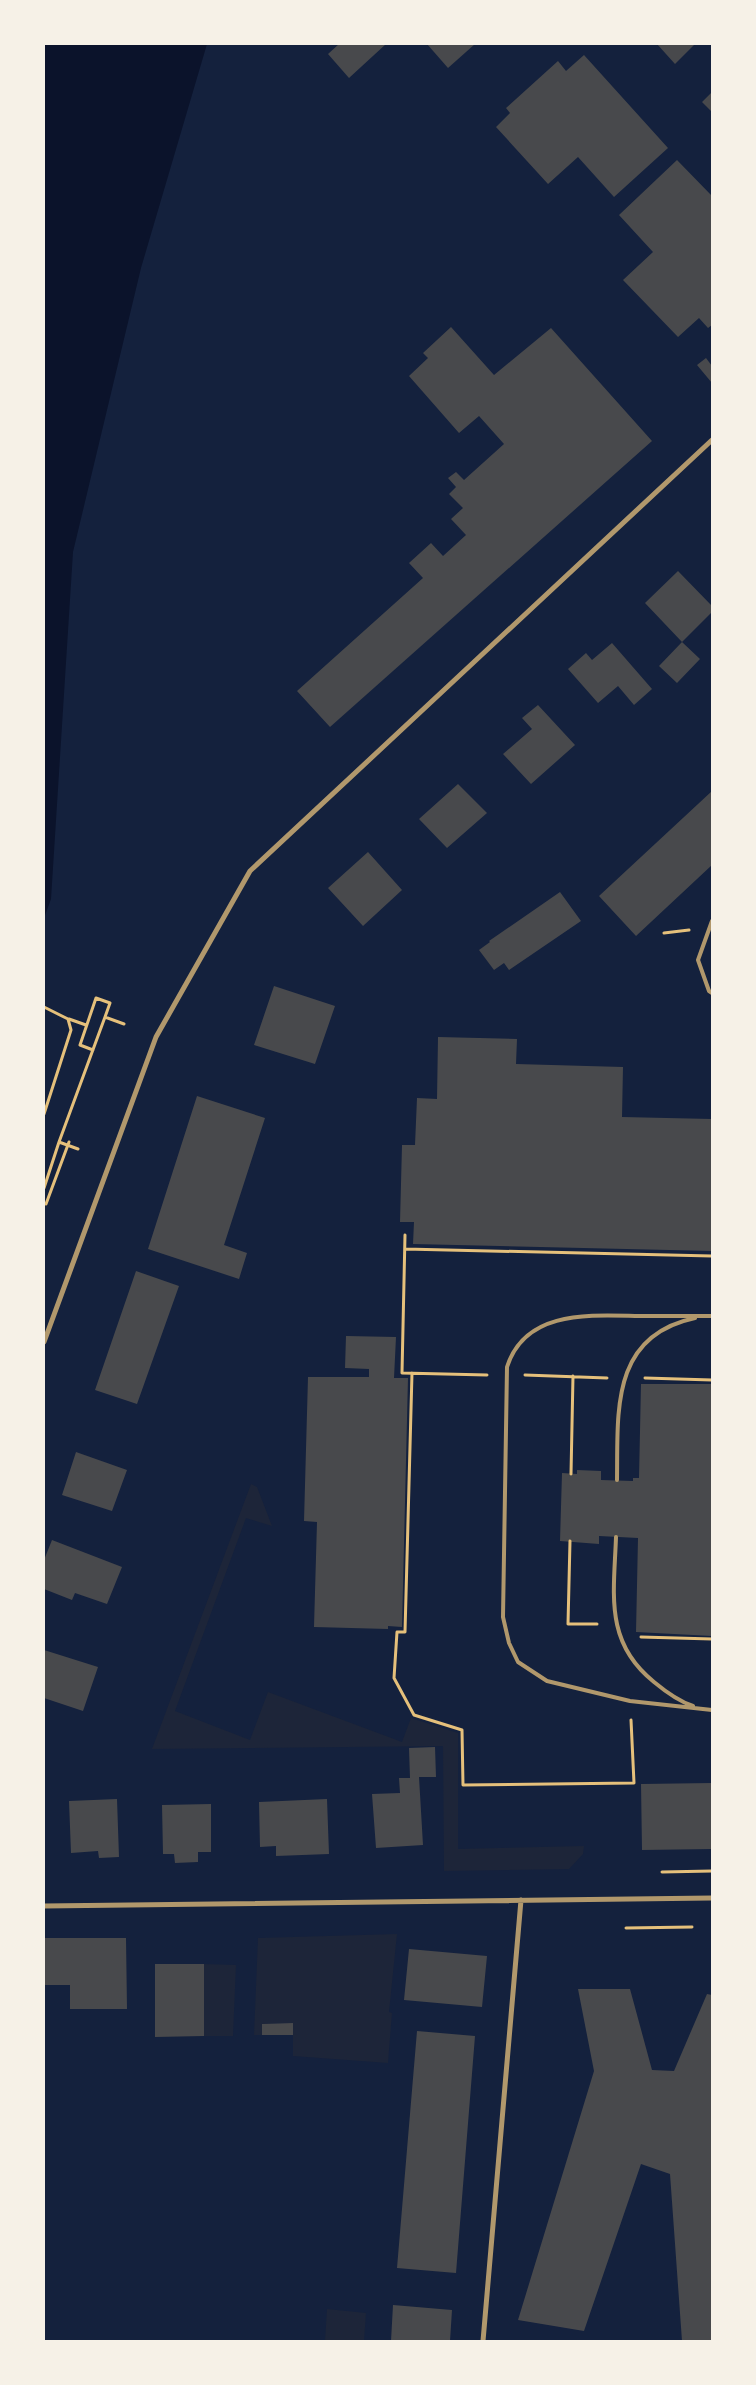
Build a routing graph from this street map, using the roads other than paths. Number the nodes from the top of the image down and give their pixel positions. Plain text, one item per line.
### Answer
1 (712, 440) edge
2 (712, 921) edge
3 (712, 992) edge
4 (712, 1316) edge
5 (44, 1342) edge
6 (617, 1480) dead end
7 (616, 1537) dead end
8 (712, 1710) edge
9 (712, 1898) edge
10 (520, 1900) junction
11 (44, 1906) edge
12 (483, 2341) edge

1 - 5 street
2 - 3 lane
4 - 6 lane
4 - 8 lane
7 - 8 lane
9 - 10 street
10 - 11 street
10 - 12 street

